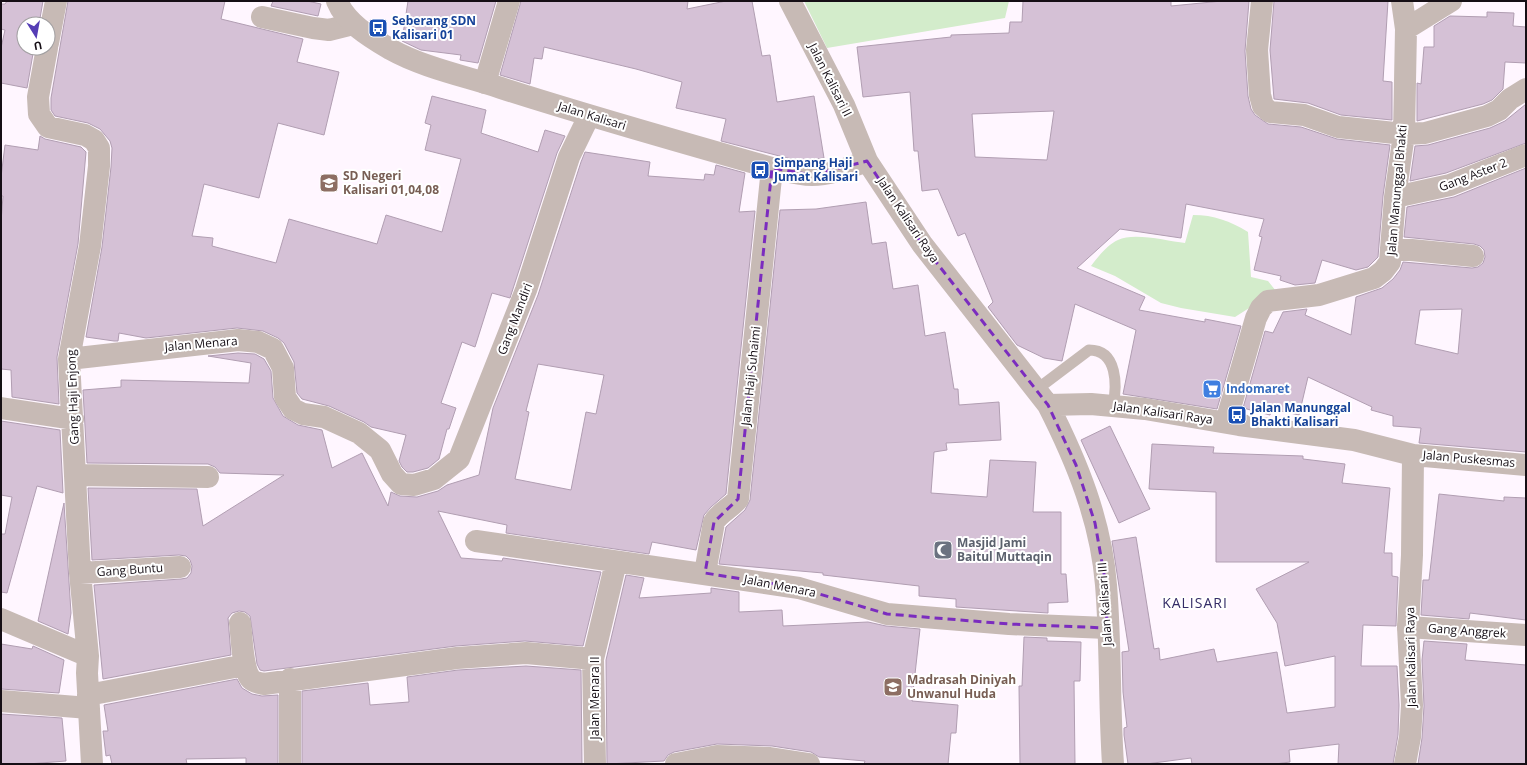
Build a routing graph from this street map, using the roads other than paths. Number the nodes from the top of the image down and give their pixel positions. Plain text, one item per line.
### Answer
1 (56, 1) edge
2 (337, 1) edge
3 (509, 1) edge
4 (790, 1) edge
5 (1262, 1) edge
6 (1402, 1) edge
7 (1451, 1) edge
8 (53, 16) edge
9 (262, 17) dead end
10 (353, 24) junction
11 (1406, 29) junction
12 (46, 56) edge
13 (485, 83) junction
14 (1526, 89) edge
15 (589, 116) junction
16 (1404, 134) junction
17 (1526, 155) edge
18 (868, 161) junction
19 (772, 168) junction
20 (1395, 197) junction
21 (1391, 248) junction
22 (1473, 256) dead end
23 (69, 359) junction
24 (1042, 398) junction
25 (1113, 406) junction
26 (1, 408) edge
27 (73, 419) junction
28 (1226, 422) junction
29 (1413, 454) junction
30 (1526, 465) edge
31 (76, 475) junction
32 (208, 476) dead end
33 (402, 484) joint
34 (476, 541) dead end
35 (616, 562) junction
36 (180, 567) dead end
37 (80, 573) junction
38 (705, 573) junction
39 (1, 619) edge
40 (240, 623) dead end
41 (1408, 627) junction
42 (1108, 628) junction
43 (1526, 635) edge
44 (88, 656) junction
45 (593, 659) junction
46 (245, 665) junction
47 (290, 679) junction
48 (1, 701) edge
49 (89, 702) junction
50 (92, 764) edge
51 (290, 764) edge
52 (595, 764) edge
53 (676, 764) edge
54 (809, 764) edge
55 (1113, 764) edge
56 (1405, 764) edge

1 - 8 street
2 - 10 street, Jalan Kalisari
3 - 13 street
4 - 18 street, Jalan Kalisari II
5 - 16 street
6 - 11 street, Jalan Manunggal Bhakti
7 - 11 street
9 - 10 street
10 - 13 street, Jalan Kalisari
11 - 16 street, Jalan Manunggal Bhakti
12 - 23 street, Gang Haji Enjong
13 - 15 street, Jalan Kalisari
14 - 16 street
15 - 19 street, Jalan Kalisari
15 - 33 street, Gang Mandiri
16 - 20 street, Jalan Manunggal Bhakti
17 - 20 street, Gang Aster 2
18 - 19 street, Jalan Kalisari
18 - 24 street, Jalan Kalisari Raya
19 - 38 street, Jalan Haji Suhaimi
20 - 21 street, Jalan Manunggal Bhakti
21 - 22 street
21 - 28 street, Jalan Manunggal Bhakti
23 - 27 street, Gang Haji Enjong
23 - 33 street, Jalan Menara
24 - 25 street, Jalan Kalisari Raya
24 - 25 lane
24 - 42 street, Jalan Kalisari III
25 - 28 street, Jalan Kalisari Raya
26 - 27 street
27 - 31 street, Gang Haji Enjong
28 - 29 street, Jalan Kalisari Raya
29 - 30 street, Jalan Puskesmas
29 - 41 street, Jalan Kalisari Raya
31 - 32 street
31 - 37 street, Gang Haji Enjong
34 - 35 street, Jalan Menara
35 - 38 street, Jalan Menara
35 - 45 street, Jalan Menara II
36 - 37 street, Gang Buntu
37 - 44 street, Gang Haji Enjong
38 - 42 street, Jalan Menara
39 - 44 street
40 - 46 street
41 - 43 street, Gang Anggrek
41 - 56 street, Jalan Kalisari Raya
42 - 55 street, Jalan Kalisari III
44 - 49 street, Gang Haji Enjong
45 - 47 street
45 - 52 street, Jalan Menara II
46 - 47 street
46 - 49 street
47 - 51 street
48 - 49 street
49 - 50 street, Gang Haji Enjong
53 - 54 street

